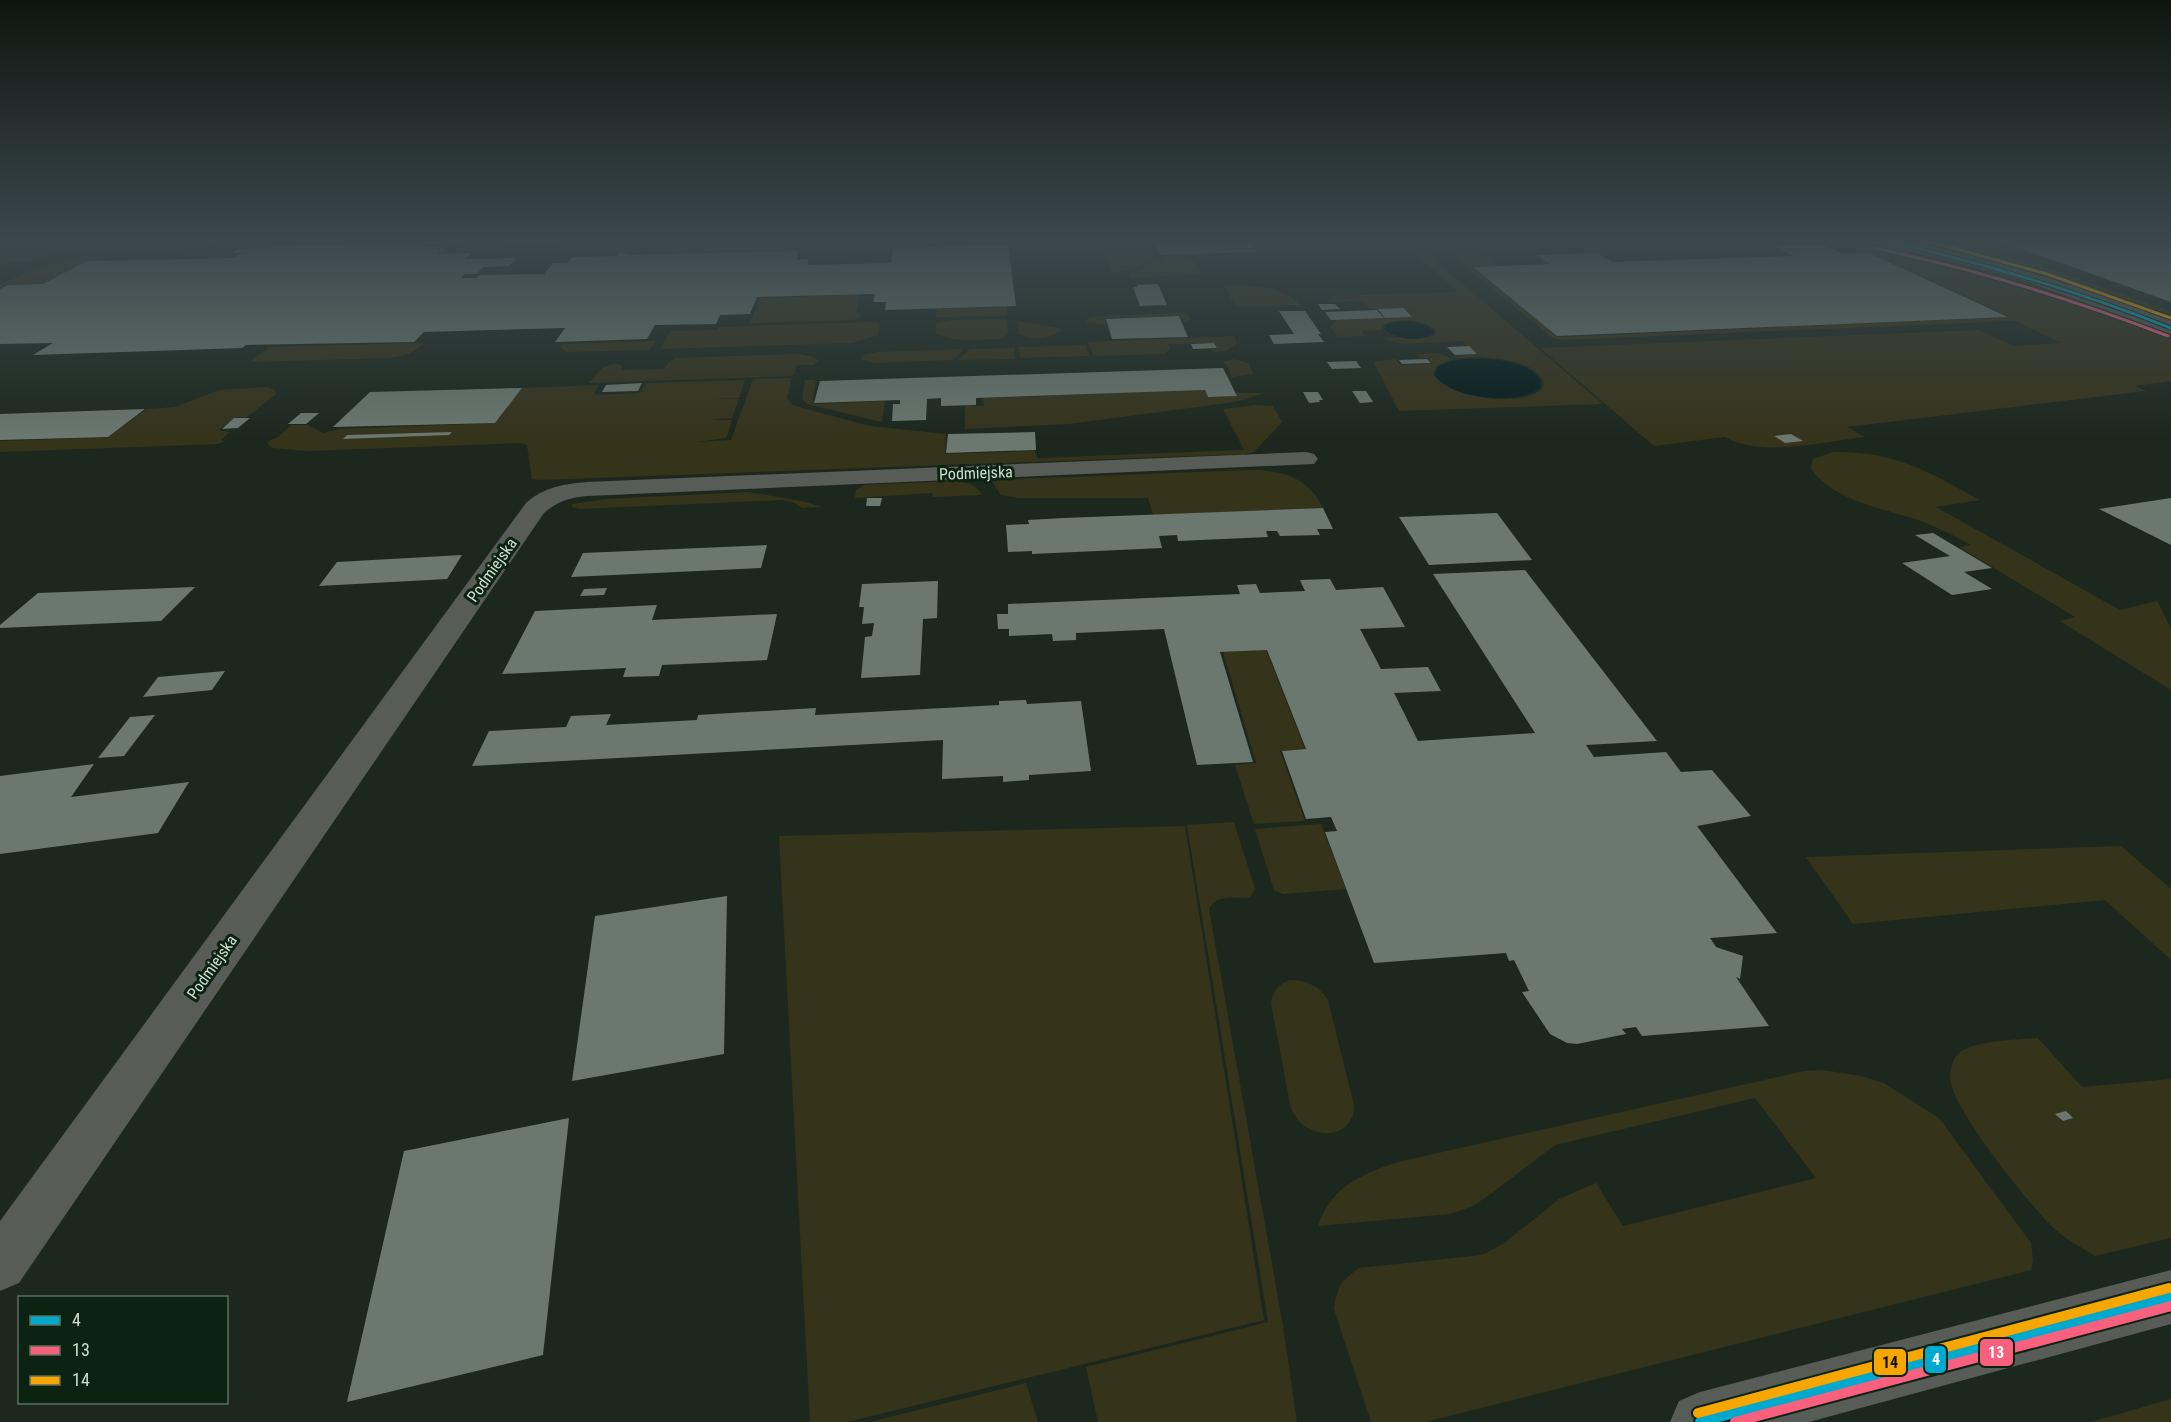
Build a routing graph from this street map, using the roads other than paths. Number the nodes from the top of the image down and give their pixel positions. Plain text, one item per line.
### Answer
1 (2116, 305) edge
2 (2171, 328) edge
3 (1306, 459) dead end
4 (0, 1265) edge
5 (2171, 1297) edge
6 (1700, 1422) edge

1 - 2 street
3 - 4 street, Podmiejska
5 - 6 street

